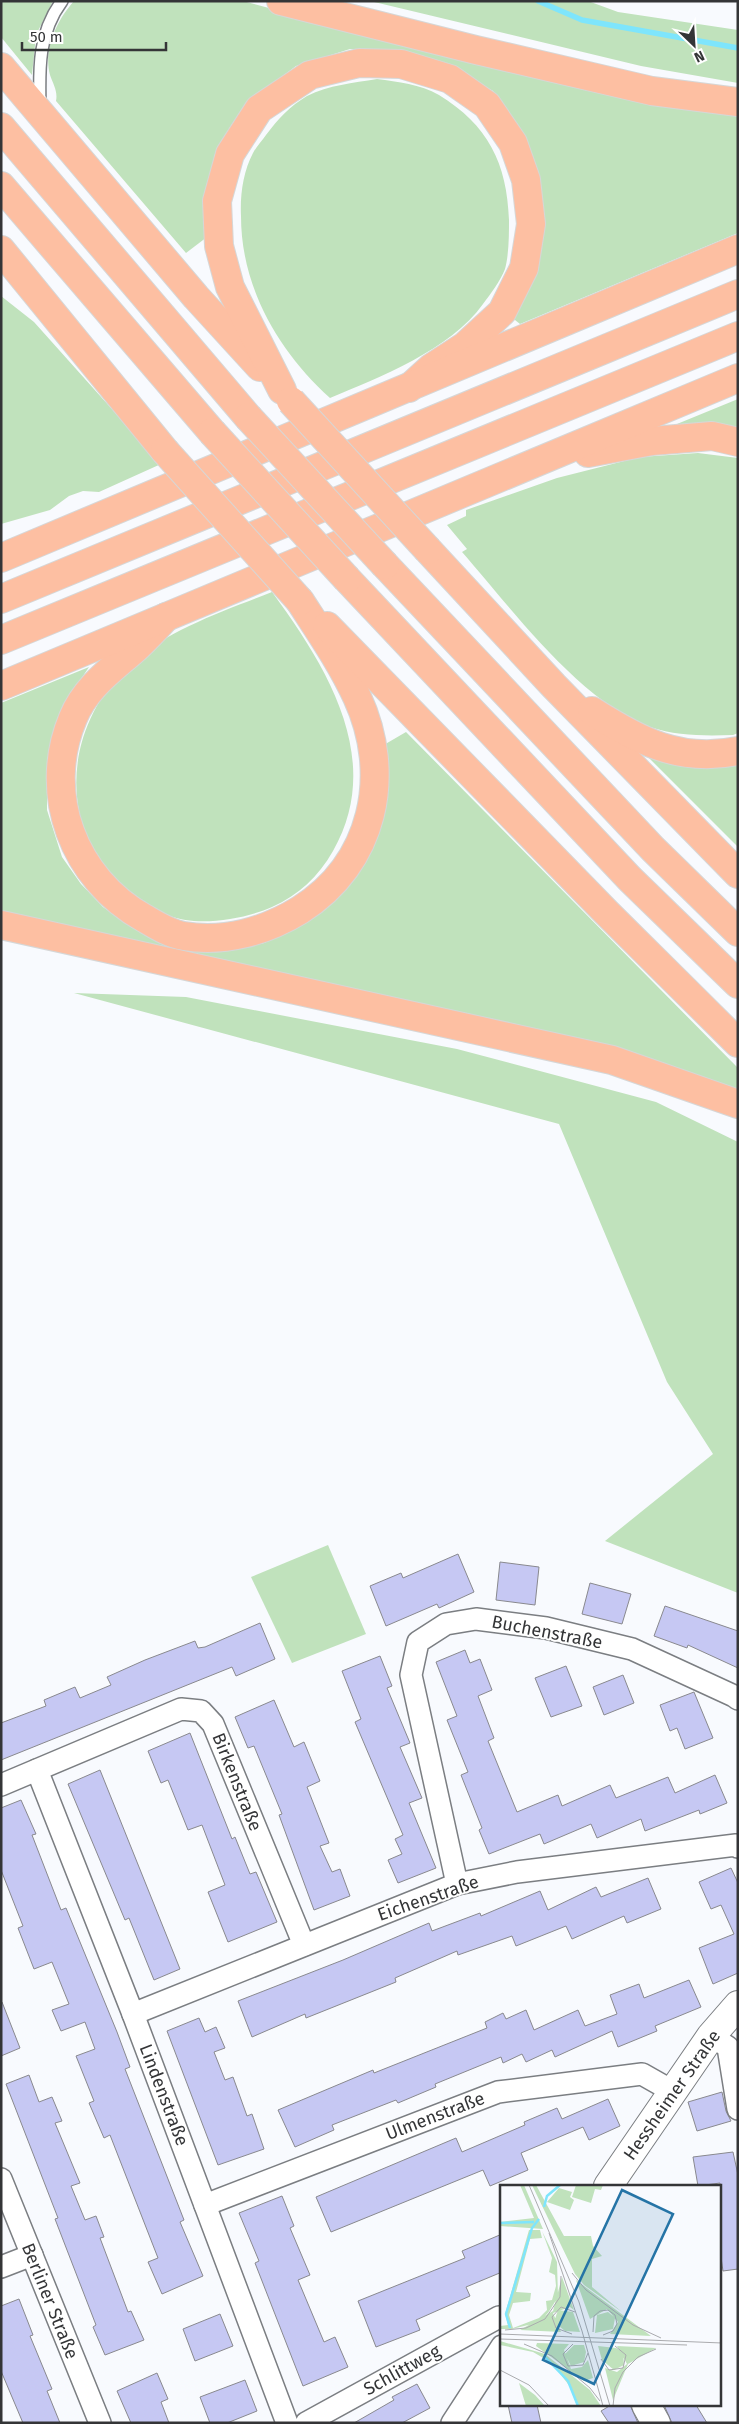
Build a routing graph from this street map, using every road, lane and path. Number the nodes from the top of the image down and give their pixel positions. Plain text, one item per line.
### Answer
1 (62, 1) edge
2 (281, 1) edge
3 (1, 67) edge
4 (738, 102) edge
5 (41, 116) junction
6 (1, 127) edge
7 (1, 186) edge
8 (738, 249) edge
9 (1, 250) edge
10 (1, 274) edge
11 (738, 294) edge
12 (63, 325) junction
13 (738, 336) edge
14 (738, 378) edge
15 (409, 388) junction
16 (287, 396) junction
17 (738, 442) edge
18 (533, 464) junction
19 (56, 535) junction
20 (1, 545) edge
21 (1, 558) edge
22 (1, 599) edge
23 (300, 601) junction
24 (166, 617) junction
25 (1, 640) edge
26 (1, 686) edge
27 (554, 686) junction
28 (738, 751) edge
29 (738, 874) edge
30 (1, 925) edge
31 (738, 932) edge
32 (738, 984) edge
33 (738, 1044) edge
34 (738, 1104) edge
35 (738, 1699) edge
36 (37, 1770) junction
37 (1, 1785) edge
38 (737, 1842) edge
39 (457, 1884) junction
40 (304, 1945) junction
41 (738, 2005) edge
42 (133, 2014) junction
43 (711, 2036) junction
44 (672, 2091) junction
45 (738, 2109) edge
46 (1, 2179) edge
47 (609, 2185) edge
48 (205, 2205) junction
49 (32, 2255) junction
50 (1, 2267) edge
51 (500, 2319) edge
52 (500, 2349) edge
53 (647, 2406) edge
54 (100, 2423) edge
55 (287, 2423) edge
56 (306, 2423) edge
57 (452, 2423) edge
58 (656, 2423) edge

1 - 5 lane
2 - 4 highway
3 - 5 highway
5 - 16 highway
6 - 31 highway, bridge
7 - 32 highway, bridge
8 - 15 highway
9 - 12 highway
10 - 12 highway
11 - 22 highway
12 - 23 highway, bridge
13 - 25 highway
14 - 18 highway
15 - 16 highway
15 - 19 highway
16 - 27 highway, bridge
17 - 18 highway
18 - 24 highway
19 - 20 highway
19 - 21 highway
23 - 24 highway
23 - 33 highway
24 - 26 highway
27 - 28 highway
27 - 29 highway
30 - 34 highway
35 - 39 street, Buchenstraße
36 - 37 street, Birkenstraße
36 - 40 street, Birkenstraße
36 - 42 street, Lindenstraße
38 - 39 street, Eichenstraße
39 - 40 street, Eichenstraße
40 - 42 street, Eichenstraße
41 - 43 street, Hessheimer Straße
42 - 48 street, Lindenstraße
43 - 44 street, Hessheimer Straße
43 - 45 street
44 - 47 street, Hessheimer Straße
44 - 48 street, Ulmenstraße
46 - 49 street, Berliner Straße
48 - 55 street, Lindenstraße
49 - 50 street
49 - 54 street, Berliner Straße
51 - 56 street, Schlittweg
52 - 57 street
53 - 58 street

